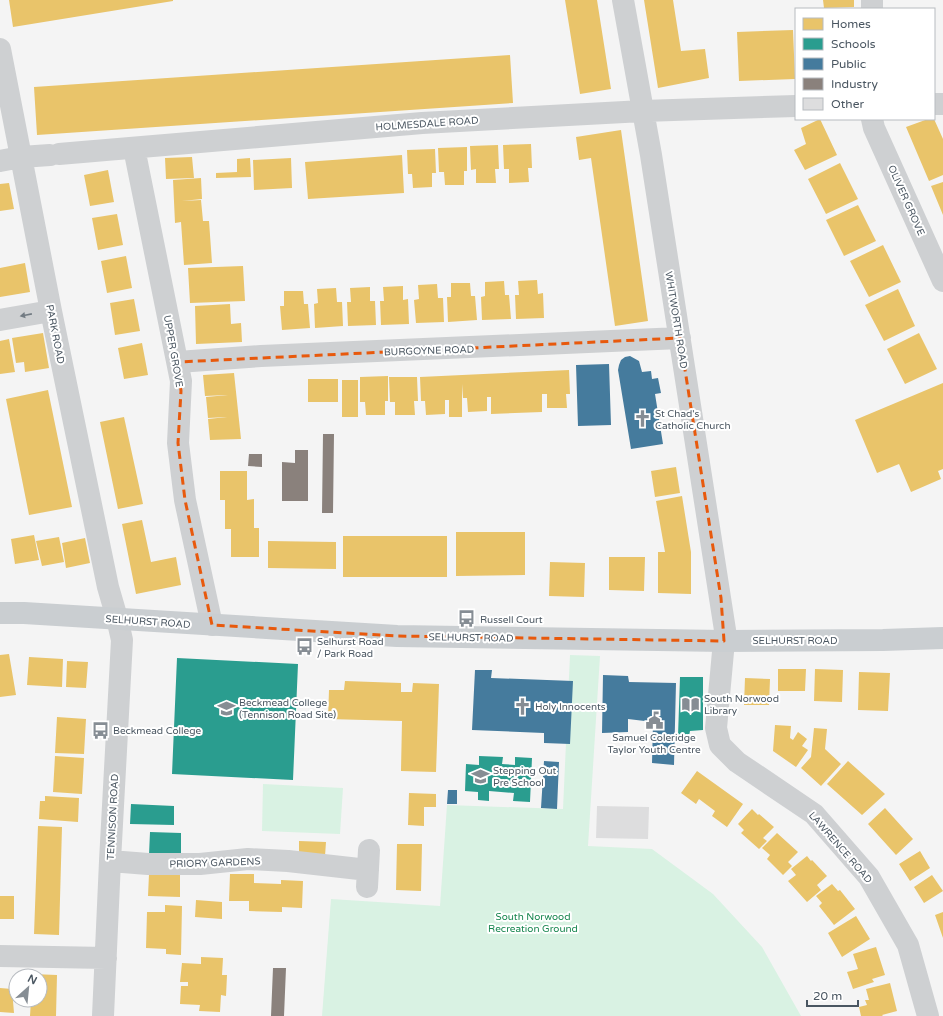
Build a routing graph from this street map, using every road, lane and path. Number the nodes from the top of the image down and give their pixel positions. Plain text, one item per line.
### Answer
1 (623, 0) edge
2 (0, 49) edge
3 (795, 106) edge
4 (643, 111) junction
5 (872, 120) edge
6 (134, 148) junction
7 (21, 157) junction
8 (0, 161) edge
9 (943, 281) edge
10 (51, 310) junction
11 (0, 320) edge
12 (680, 338) junction
13 (178, 362) junction
14 (0, 613) edge
15 (117, 618) junction
16 (212, 625) junction
17 (943, 638) edge
18 (724, 641) junction
19 (110, 861) junction
20 (368, 869) dead end
21 (0, 956) edge
22 (106, 958) junction
23 (103, 1016) edge
24 (928, 1016) edge

1 - 4 street, WHITWORTH ROAD
2 - 7 street, PARK ROAD
3 - 4 street, HOLMESDALE ROAD
4 - 6 street, HOLMESDALE ROAD
4 - 12 street, WHITWORTH ROAD
5 - 9 street, OLIVER GROVE
6 - 7 street, HOLMESDALE ROAD
6 - 13 street, UPPER GROVE
7 - 8 street, HOLMESDALE ROAD
7 - 10 street, PARK ROAD
10 -> 11 street
10 - 15 street, PARK ROAD
12 - 13 street, BURGOYNE ROAD
12 - 18 street, WHITWORTH ROAD
13 - 16 street, UPPER GROVE
14 - 15 main road, SELHURST ROAD
15 - 16 main road, SELHURST ROAD
15 - 19 street, TENNISON ROAD
16 - 18 main road, SELHURST ROAD
17 - 18 main road, SELHURST ROAD
18 - 24 street, LAWRENCE ROAD
19 - 20 street, PRIORY GARDENS
19 - 22 street, TENNISON ROAD
21 - 22 street
22 - 23 street, TENNISON ROAD

